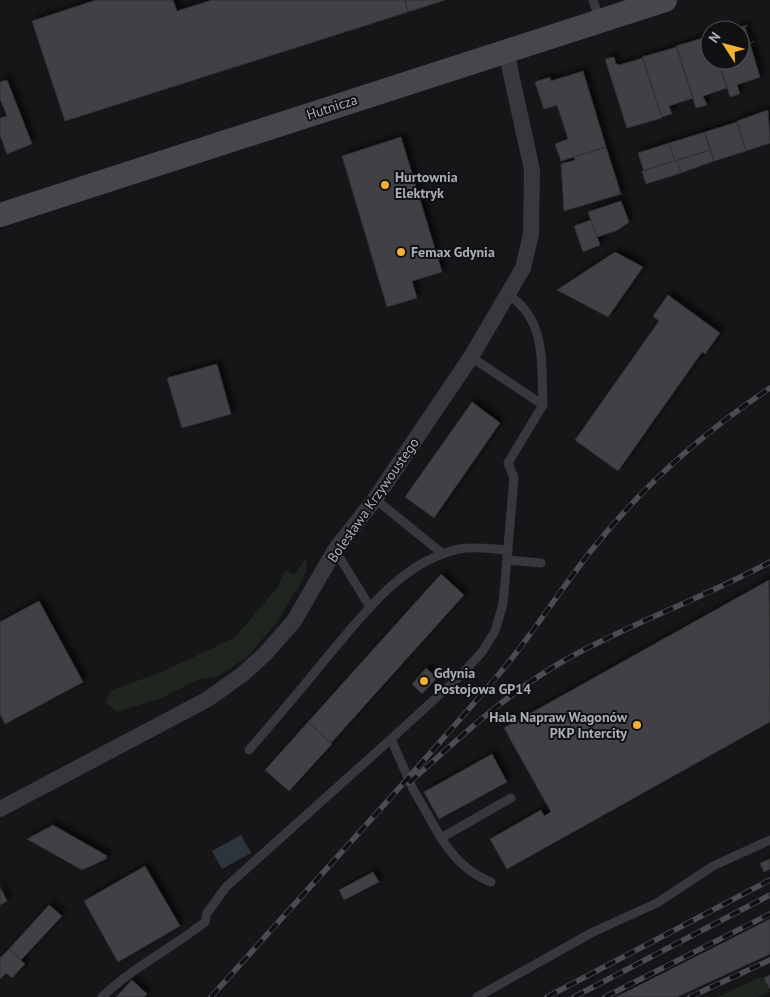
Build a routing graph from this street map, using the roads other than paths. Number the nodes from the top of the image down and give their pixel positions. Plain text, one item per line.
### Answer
1 (665, 0) edge
2 (597, 10) edge
3 (506, 51) junction
4 (0, 215) edge
5 (509, 295) junction
6 (471, 357) junction
7 (543, 405) junction
8 (375, 499) junction
9 (335, 550) junction
10 (508, 550) junction
11 (443, 554) junction
12 (507, 560) junction
13 (541, 563) dead end
14 (370, 607) junction
15 (391, 739) junction
16 (249, 750) dead end
17 (511, 798) dead end
18 (0, 808) edge
19 (441, 838) junction
20 (770, 840) edge
21 (491, 882) dead end
22 (102, 997) edge
23 (477, 997) edge

1 - 2 main road, Hutnicza
2 - 3 main road, Hutnicza
3 - 4 main road, Hutnicza
3 - 5 street, Bolesława Krzywoustego
5 - 6 street, Bolesława Krzywoustego
5 - 7 lane
6 - 7 lane
6 - 8 street, Bolesława Krzywoustego
7 - 10 lane
8 - 9 street, Bolesława Krzywoustego
8 - 11 lane
9 - 14 lane
9 - 18 street, Bolesława Krzywoustego
10 - 11 lane
10 - 12 lane
11 - 14 lane
12 - 13 lane
12 - 15 lane
14 - 16 lane
15 - 19 lane
15 - 22 lane
17 - 19 lane
19 - 21 lane
20 - 23 lane

